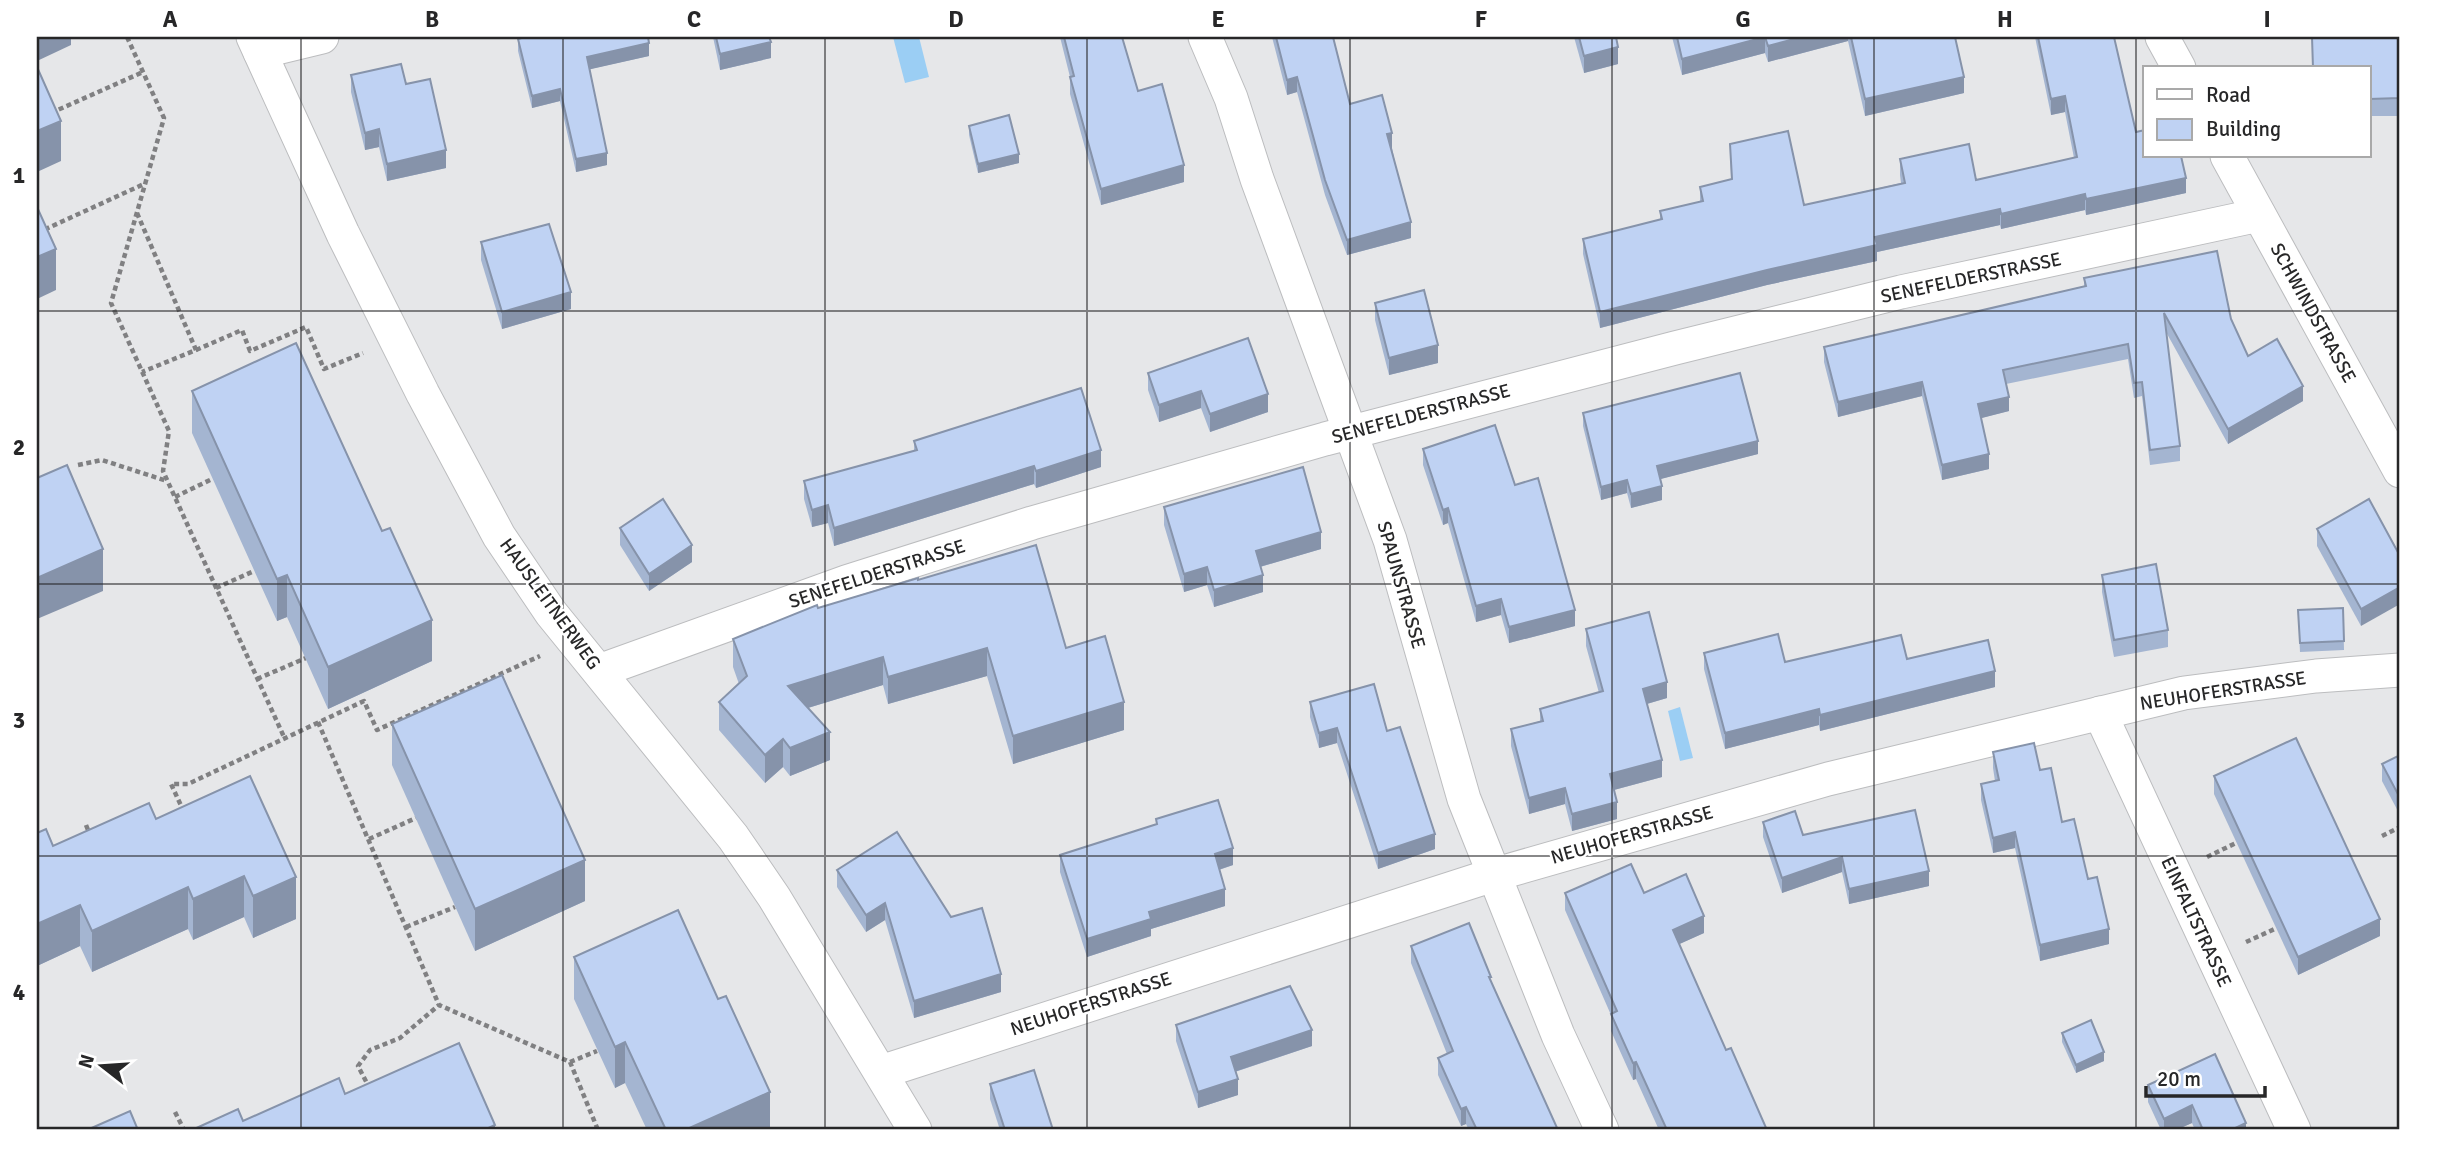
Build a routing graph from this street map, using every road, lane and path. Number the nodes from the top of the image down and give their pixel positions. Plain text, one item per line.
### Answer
1 (127, 37) edge
2 (322, 37) edge
3 (1205, 37) edge
4 (2162, 37) edge
5 (256, 45) edge
6 (2178, 66) edge
7 (143, 72) junction
8 (41, 118) edge
9 (2228, 158) edge
10 (145, 183) junction
11 (137, 212) junction
12 (2259, 215) junction
13 (37, 233) edge
14 (374, 348) dead end
15 (196, 350) junction
16 (142, 372) junction
17 (1351, 432) junction
18 (2398, 462) edge
19 (78, 465) dead end
20 (212, 480) edge
21 (167, 481) junction
22 (175, 497) junction
23 (254, 571) edge
24 (216, 588) junction
25 (544, 654) dead end
26 (306, 658) edge
27 (2400, 670) edge
28 (598, 671) junction
29 (257, 679) junction
30 (2100, 713) junction
31 (318, 722) junction
32 (284, 737) junction
33 (187, 818) edge
34 (416, 818) edge
35 (86, 825) dead end
36 (2400, 827) edge
37 (2382, 835) dead end
38 (2248, 838) edge
39 (368, 839) junction
40 (93, 845) edge
41 (2200, 860) dead end
42 (1493, 875) junction
43 (456, 907) edge
44 (2289, 922) edge
45 (406, 927) junction
46 (2240, 945) dead end
47 (439, 1006) junction
48 (597, 1051) edge
49 (570, 1062) junction
50 (881, 1072) junction
51 (375, 1097) edge
52 (175, 1112) dead end
53 (184, 1130) edge
54 (598, 1130) edge
55 (915, 1130) edge
56 (1602, 1130) edge
57 (2294, 1130) edge

1 - 7 path
2 - 5 street
3 - 17 street, SPAUNSTRASSE
4 - 6 street
5 - 28 street, HAUSLEITNERWEG
7 - 8 path
7 - 10 path
9 - 12 street, SCHWINDSTRASSE
10 - 11 path
10 - 13 path
11 - 15 path
11 - 16 path
12 - 17 street, SENEFELDERSTRASSE
12 - 18 street, SCHWINDSTRASSE
14 - 15 path
15 - 16 path
16 - 21 path
17 - 28 street, SENEFELDERSTRASSE
17 - 42 street, SPAUNSTRASSE
19 - 21 path
20 - 22 path
21 - 22 path
22 - 24 path
23 - 24 path
24 - 29 path
25 - 31 path
26 - 29 path
27 - 30 street, NEUHOFERSTRASSE
28 - 50 street, HAUSLEITNERWEG
29 - 32 path
30 - 42 street, NEUHOFERSTRASSE
30 - 57 street, EINFALTSTRASSE
31 - 32 path
31 - 39 path
32 - 33 path
34 - 39 path
35 - 40 path
36 - 37 path
38 - 41 path
39 - 45 path
42 - 50 street, NEUHOFERSTRASSE
42 - 56 street, SPAUNSTRASSE
43 - 45 path
44 - 46 path
45 - 47 path
47 - 49 path
47 - 51 path
48 - 49 path
49 - 54 path
50 - 55 street, HAUSLEITNERWEG
52 - 53 path

